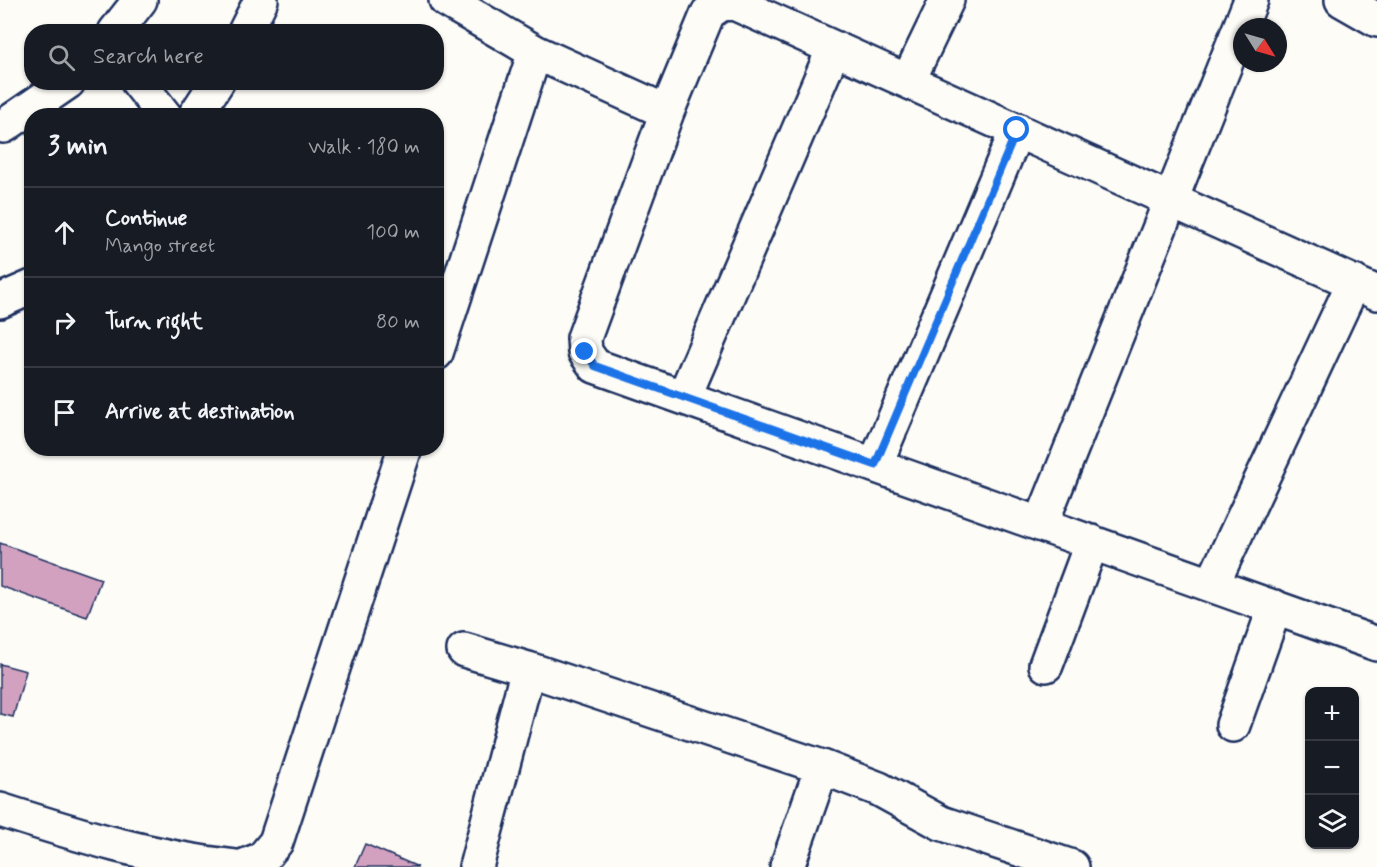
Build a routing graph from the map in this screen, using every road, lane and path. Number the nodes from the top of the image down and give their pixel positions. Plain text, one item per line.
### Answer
1 (140, 0) edge
2 (261, 0) edge
3 (446, 0) edge
4 (947, 0) edge
5 (1251, 0) edge
6 (1342, 0) edge
7 (718, 1) edge
8 (1377, 20) edge
9 (122, 24) edge
10 (249, 24) edge
11 (834, 48) junction
12 (535, 52) junction
13 (908, 81) junction
14 (56, 90) edge
15 (144, 90) edge
16 (212, 90) edge
17 (30, 108) edge
18 (159, 108) edge
19 (200, 108) edge
20 (24, 112) edge
21 (667, 112) junction
22 (4, 126) dead end
23 (1017, 130) junction
24 (1171, 199) junction
25 (1365, 288) edge
26 (24, 290) edge
27 (0, 301) edge
28 (444, 329) edge
29 (684, 397) junction
30 (402, 456) edge
31 (875, 465) junction
32 (1041, 524) junction
33 (1092, 542) junction
34 (1212, 585) junction
35 (1275, 608) junction
36 (1377, 644) edge
37 (464, 650) dead end
38 (1046, 665) dead end
39 (528, 669) junction
40 (1233, 724) dead end
41 (822, 767) junction
42 (0, 810) edge
43 (235, 867) edge
44 (242, 867) edge
45 (476, 867) edge
46 (787, 867) edge
47 (1072, 867) edge

1 - 9 street
2 - 10 street
3 - 12 street
4 - 13 street
5 - 24 street
6 - 8 street
7 - 11 street
7 - 21 street
11 - 13 street
11 - 29 street
12 - 21 street
12 - 28 street
13 - 23 street
14 - 17 street
15 - 18 street
16 - 19 street
20 - 22 street
21 - 29 street
23 - 24 street
23 - 31 street
24 - 25 street
24 - 32 street
25 - 34 street
26 - 27 street
29 - 31 street
30 - 44 street
31 - 32 street
32 - 33 street
33 - 34 street
33 - 38 street
34 - 35 street
35 - 36 street
35 - 40 street
37 - 39 street
39 - 41 street
39 - 45 street
41 - 46 street
41 - 47 street
42 - 43 street

